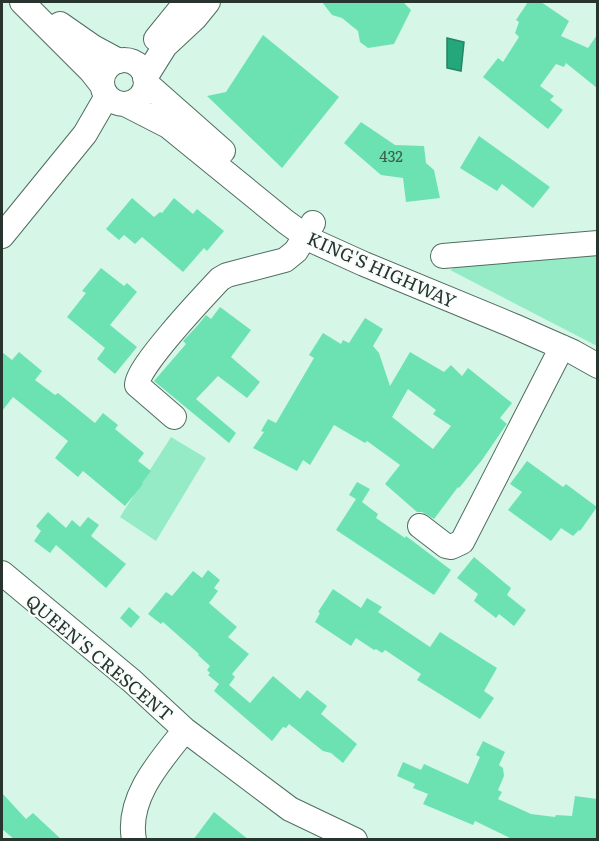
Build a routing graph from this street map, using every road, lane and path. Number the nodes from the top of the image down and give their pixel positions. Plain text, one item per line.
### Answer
1 (22, 2) edge
2 (29, 2) edge
3 (170, 2) edge
4 (186, 2) edge
5 (208, 2) edge
6 (159, 36) junction
7 (124, 61) junction
8 (146, 81) junction
9 (114, 97) junction
10 (309, 230) junction
11 (2, 236) edge
12 (597, 243) edge
13 (443, 256) dead end
14 (562, 347) junction
15 (597, 355) edge
16 (597, 366) edge
17 (174, 417) dead end
18 (420, 526) dead end
19 (2, 573) edge
20 (185, 730) junction
21 (134, 840) edge
22 (355, 840) edge

1 - 9 street, KING'S HIGHWAY
2 - 7 street
3 - 6 street
4 - 6 street
5 - 8 street
6 - 7 street
7 - 8 street
7 - 9 street
8 - 9 street
8 - 10 street, KING'S HIGHWAY
9 - 10 street, KING'S HIGHWAY
9 - 11 street
10 - 14 street, KING'S HIGHWAY
10 - 15 street, KING'S HIGHWAY
10 - 17 street
12 - 13 street
14 - 16 street, KING'S HIGHWAY
14 - 18 street
19 - 20 street, QUEEN'S CRESCENT
20 - 21 street, QUEEN'S CRESCENT
20 - 22 street

